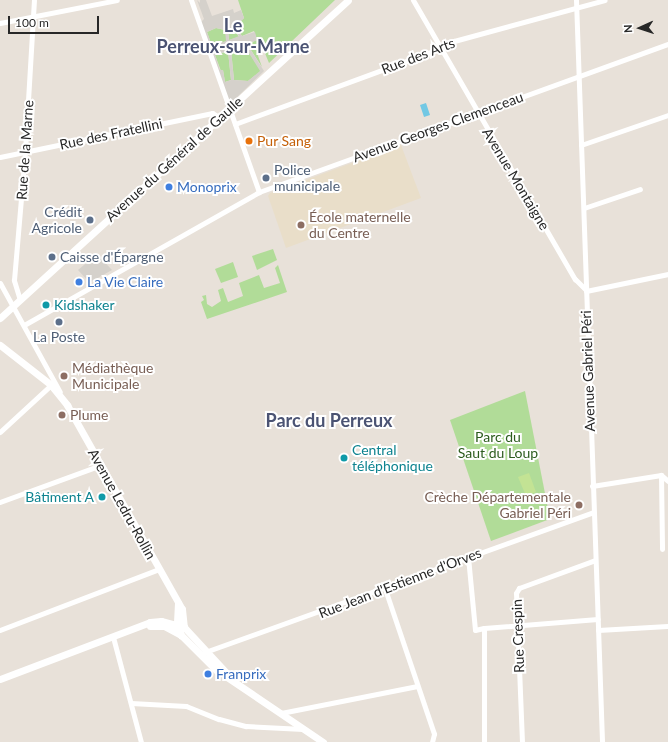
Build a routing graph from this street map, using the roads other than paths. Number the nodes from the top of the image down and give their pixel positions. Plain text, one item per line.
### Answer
1 (34, 0) edge
2 (117, 0) edge
3 (191, 0) edge
4 (348, 0) edge
5 (413, 0) edge
6 (576, 0) edge
7 (605, 0) edge
8 (576, 8) junction
9 (34, 16) junction
10 (0, 24) edge
11 (668, 44) edge
12 (442, 47) junction
13 (579, 76) junction
14 (230, 110) junction
15 (477, 113) junction
16 (668, 115) edge
17 (221, 118) junction
18 (235, 124) junction
19 (581, 144) junction
20 (25, 151) junction
21 (0, 156) edge
22 (640, 189) dead end
23 (258, 192) junction
24 (584, 208) junction
25 (668, 274) edge
26 (14, 280) junction
27 (1, 284) edge
28 (586, 291) junction
29 (20, 300) junction
30 (13, 306) junction
31 (0, 318) edge
32 (24, 325) junction
33 (0, 345) edge
34 (52, 383) junction
35 (0, 432) edge
36 (101, 465) junction
37 (661, 476) junction
38 (668, 481) edge
39 (592, 486) junction
40 (0, 502) edge
41 (593, 512) junction
42 (662, 549) dead end
43 (468, 557) junction
44 (595, 560) junction
45 (159, 569) junction
46 (385, 589) junction
47 (598, 619) junction
48 (517, 625) junction
49 (144, 626) junction
50 (668, 626) edge
51 (181, 627) junction
52 (484, 628) junction
53 (0, 630) edge
54 (598, 630) junction
55 (113, 637) junction
56 (188, 642) junction
57 (206, 652) junction
58 (231, 678) junction
59 (0, 679) edge
60 (417, 686) junction
61 (131, 703) junction
62 (281, 713) junction
63 (304, 729) junction
64 (314, 739) edge
65 (141, 742) edge
66 (323, 742) edge
67 (432, 742) edge
68 (484, 742) edge
69 (522, 742) edge
70 (602, 742) edge

1 - 9 street, Rue de la Marne
2 - 9 street
3 - 14 street
4 - 14 street, Avenue du Général de Gaulle
5 - 12 street, Avenue Montaigne
6 - 8 street, Avenue Gabriel Péri
7 - 8 street, Rue des Arts
8 - 12 street, Rue des Arts
8 - 13 street, Avenue Gabriel Péri
9 - 10 street
9 - 20 street, Rue de la Marne
11 - 13 street, Avenue Georges Clemenceau
12 - 15 street, Avenue Montaigne
12 - 18 street, Rue des Arts
13 - 15 street, Avenue Georges Clemenceau
13 - 19 street, Avenue Gabriel Péri
14 - 17 street, Avenue du Général de Gaulle
14 - 18 street
15 - 23 street, Avenue Georges Clemenceau
15 - 28 street, Avenue Montaigne
16 - 19 street
17 - 20 street, Rue des Fratellini
17 - 29 street, Avenue du Général de Gaulle
18 - 23 street
19 - 24 street, Avenue Gabriel Péri
20 - 21 street, Rue des Fratellini
20 - 26 street, Rue de la Marne
22 - 24 street
23 - 32 street, Avenue Georges Clemenceau
24 - 28 street, Avenue Gabriel Péri
25 - 28 street
26 - 27 street
26 - 29 street, Rue de la Marne
27 - 30 street
28 - 39 street, Avenue Gabriel Péri
29 - 30 street, Avenue du Général de Gaulle
30 - 31 street, Avenue du Général de Gaulle
30 - 32 street
32 - 34 street
33 - 34 street, Avenue Ledru-Rollin
34 - 35 street
34 - 36 street, Avenue Ledru-Rollin
36 - 40 street
36 - 45 street, Avenue Ledru-Rollin
37 - 38 street
37 - 39 street
37 - 42 street
39 - 41 street, Avenue Gabriel Péri
41 - 43 street, Rue Jean d'Estienne d'Orves
41 - 44 street, Avenue Gabriel Péri
43 - 46 street, Rue Jean d'Estienne d'Orves
43 - 52 street
44 - 47 street, Avenue Gabriel Péri
44 - 48 street, Rue Crespin
45 - 51 street, Avenue Ledru-Rollin
45 - 53 street
46 - 57 street, Rue Jean d'Estienne d'Orves
46 - 60 street
47 - 48 street
47 - 54 street, Avenue Gabriel Péri
48 - 52 street
48 - 69 street, Rue Crespin
49 - 51 street
49 - 51 street
49 - 55 street
50 - 54 street
51 - 56 street
51 - 57 street
52 - 68 street
54 - 70 street, Avenue Gabriel Péri
55 - 59 street
55 - 61 street
56 - 57 street
56 - 58 street
57 - 58 street
58 - 62 street
60 - 62 street
60 - 67 street
61 - 63 street
61 - 65 street
62 - 63 street
63 - 64 street
64 - 66 street

